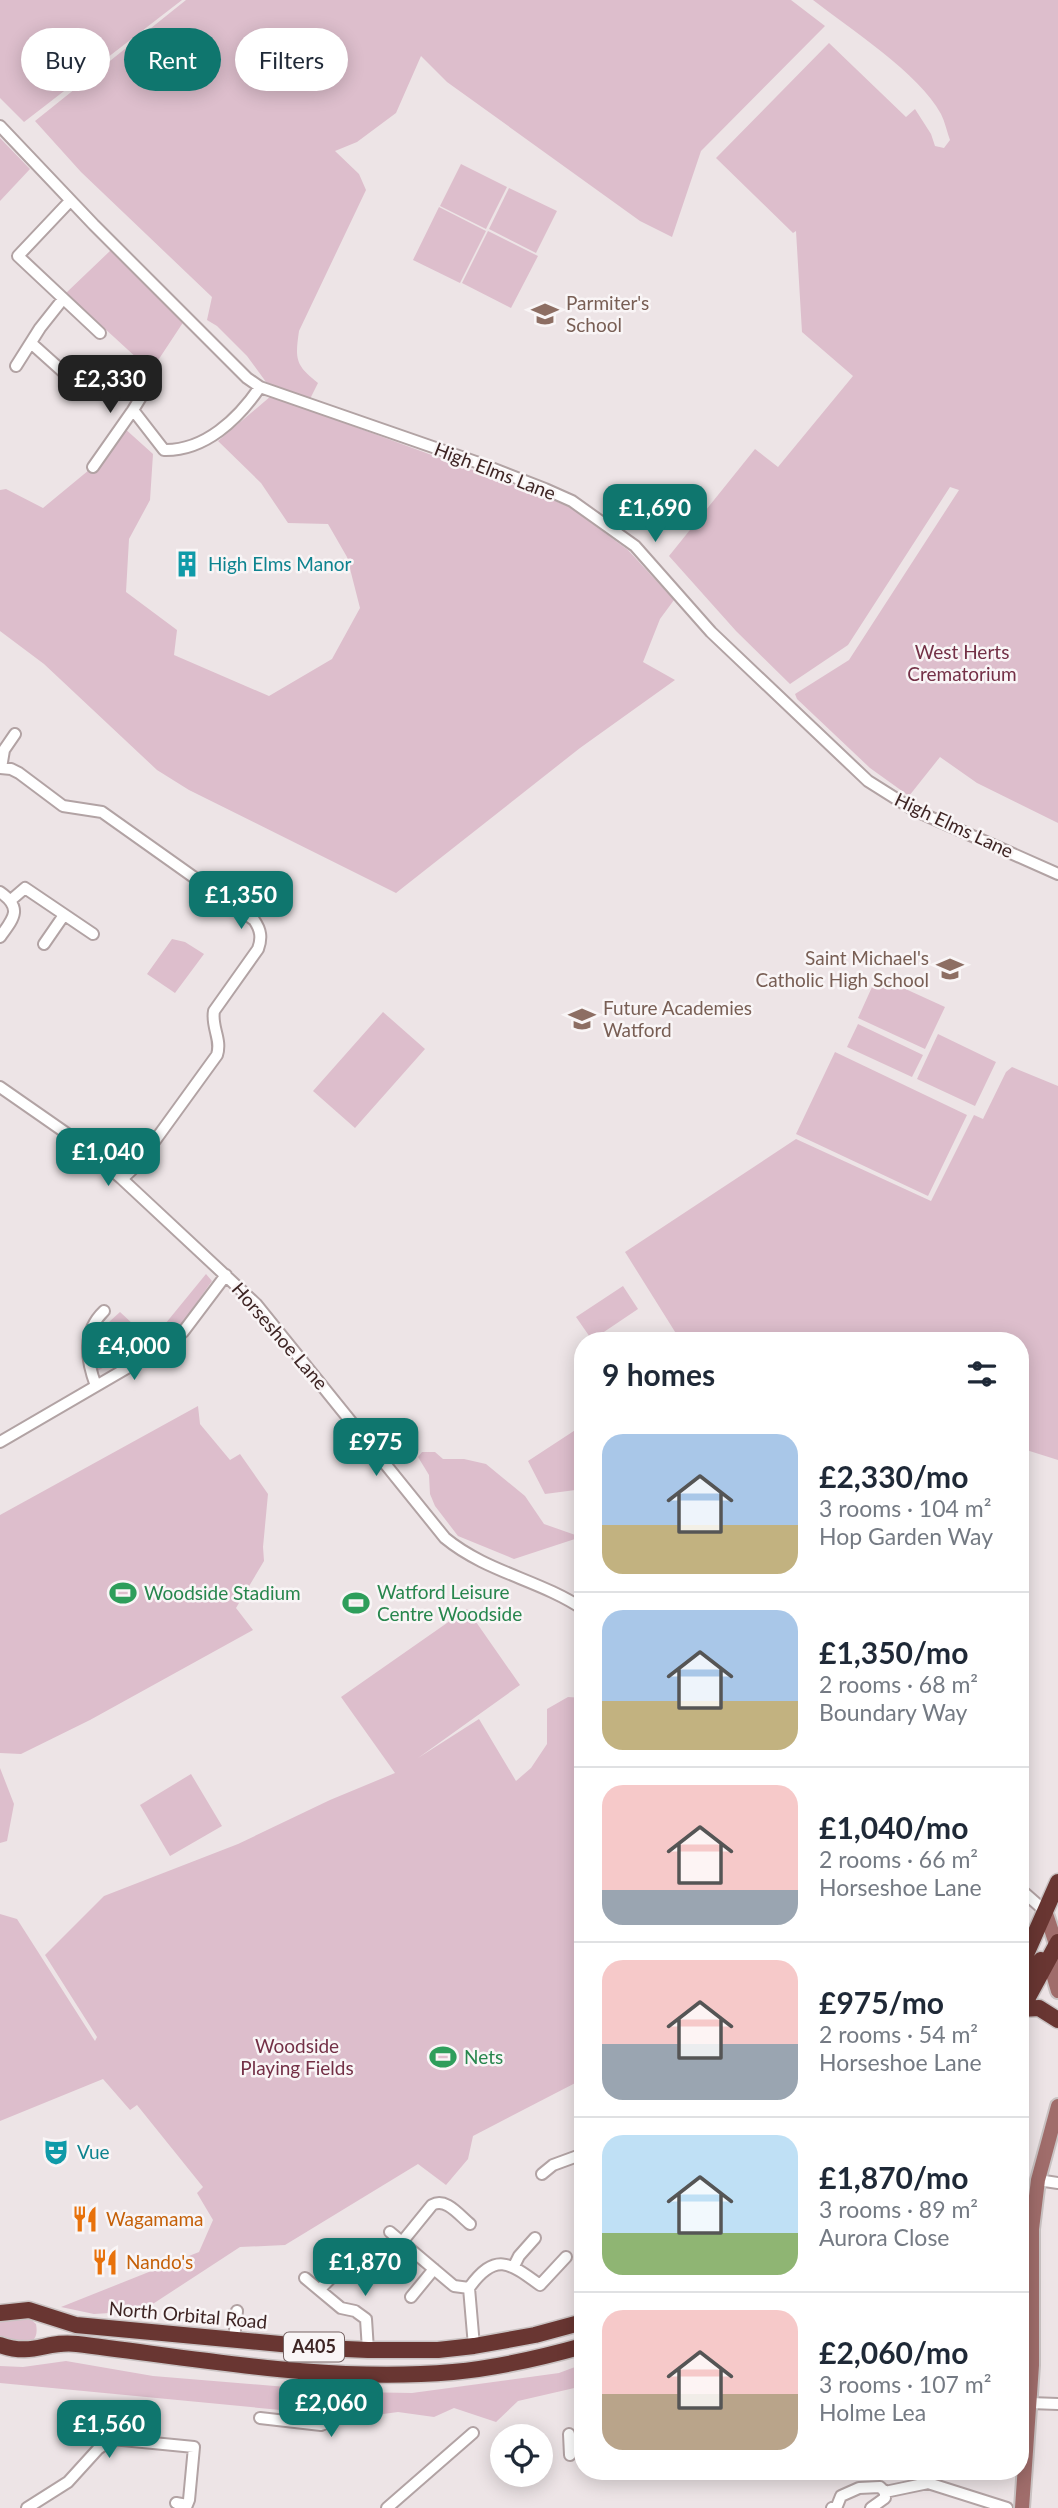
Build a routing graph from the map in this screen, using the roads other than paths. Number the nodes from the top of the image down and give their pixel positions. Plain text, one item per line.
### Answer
1 (0, 125) edge
2 (70, 201) junction
3 (63, 299) junction
4 (100, 333) dead end
5 (31, 342) junction
6 (16, 366) dead end
7 (70, 378) dead end
8 (152, 379) dead end
9 (260, 387) junction
10 (133, 410) junction
11 (93, 467) dead end
12 (15, 734) dead end
13 (0, 768) edge
14 (1058, 874) edge
15 (0, 892) edge
16 (11, 900) junction
17 (65, 915) junction
18 (93, 934) dead end
19 (0, 937) edge
20 (44, 944) dead end
21 (0, 1087) edge
22 (122, 1179) junction
23 (226, 1275) junction
24 (104, 1311) dead end
25 (96, 1386) junction
26 (0, 1442) edge
27 (574, 1604) edge
28 (1058, 1882) edge
29 (1029, 1897) edge
30 (1058, 1899) edge
31 (1045, 1911) junction
32 (1057, 1946) edge
33 (1029, 1947) edge
34 (1029, 1974) edge
35 (1058, 1991) edge
36 (1029, 1996) edge
37 (1029, 2009) edge
38 (1058, 2020) edge
39 (1058, 2106) edge
40 (1054, 2132) edge
41 (574, 2157) edge
42 (542, 2174) dead end
43 (1038, 2180) junction
44 (1058, 2183) edge
45 (470, 2224) dead end
46 (390, 2232) dead end
47 (535, 2238) dead end
48 (402, 2242) junction
49 (566, 2257) dead end
50 (514, 2266) junction
51 (434, 2269) junction
52 (332, 2277) dead end
53 (306, 2278) dead end
54 (469, 2288) junction
55 (320, 2289) junction
56 (411, 2297) dead end
57 (237, 2311) dead end
58 (0, 2313) edge
59 (44, 2316) junction
60 (574, 2325) edge
61 (234, 2340) junction
62 (0, 2345) edge
63 (474, 2346) junction
64 (44, 2348) junction
65 (574, 2348) edge
66 (368, 2350) junction
67 (335, 2373) junction
68 (1030, 2403) junction
69 (1058, 2404) edge
70 (1029, 2416) edge
71 (260, 2418) dead end
72 (473, 2433) dead end
73 (1024, 2480) edge
74 (886, 2492) junction
75 (184, 2505) edge
76 (836, 2507) edge
77 (27, 2508) edge
78 (387, 2508) edge
79 (871, 2508) edge
80 (1007, 2508) edge
81 (1022, 2508) edge

1 - 2 street, High Elms Lane
2 - 3 street
2 - 9 street, High Elms Lane
3 - 4 street
3 - 5 street
5 - 6 street
5 - 7 street
8 - 10 street
9 - 10 street
9 - 14 street, High Elms Lane
10 - 11 street
12 - 13 street
13 - 22 street
15 - 16 street
16 - 17 street
16 - 19 street
17 - 18 street
17 - 20 street
21 - 22 street, Horseshoe Lane
22 - 23 street, Horseshoe Lane
23 - 25 street
23 - 27 street, Horseshoe Lane
24 - 25 street
25 - 26 street
28 - 31 highway
29 - 31 street
30 - 31 highway
31 - 32 main road
31 - 33 highway
32 - 34 highway
32 - 35 main road
32 - 36 highway
37 - 38 highway
39 - 40 main road
40 - 43 main road
41 - 42 street
43 - 44 street
43 - 68 main road
45 - 48 street
46 - 48 street
47 - 50 street
48 - 51 street
49 - 50 street
50 - 54 street
51 - 54 street
51 - 56 street
52 - 55 street
53 - 55 street
54 - 63 street
55 - 66 street
57 - 61 street
58 - 59 highway, North Orbital Road / A405
59 - 61 highway, North Orbital Road / A405
59 - 64 highway
60 - 63 highway, North Orbital Road / A405
61 - 66 highway, North Orbital Road / A405
62 - 64 highway, North Orbital Road / A405
63 - 66 highway, North Orbital Road / A405
64 - 67 highway, North Orbital Road / A405
65 - 67 highway, North Orbital Road / A405
67 - 71 street
68 - 69 street
68 - 70 main road
72 - 78 street
73 - 81 main road
74 - 76 street
74 - 79 street
74 - 80 street
75 - 77 street

